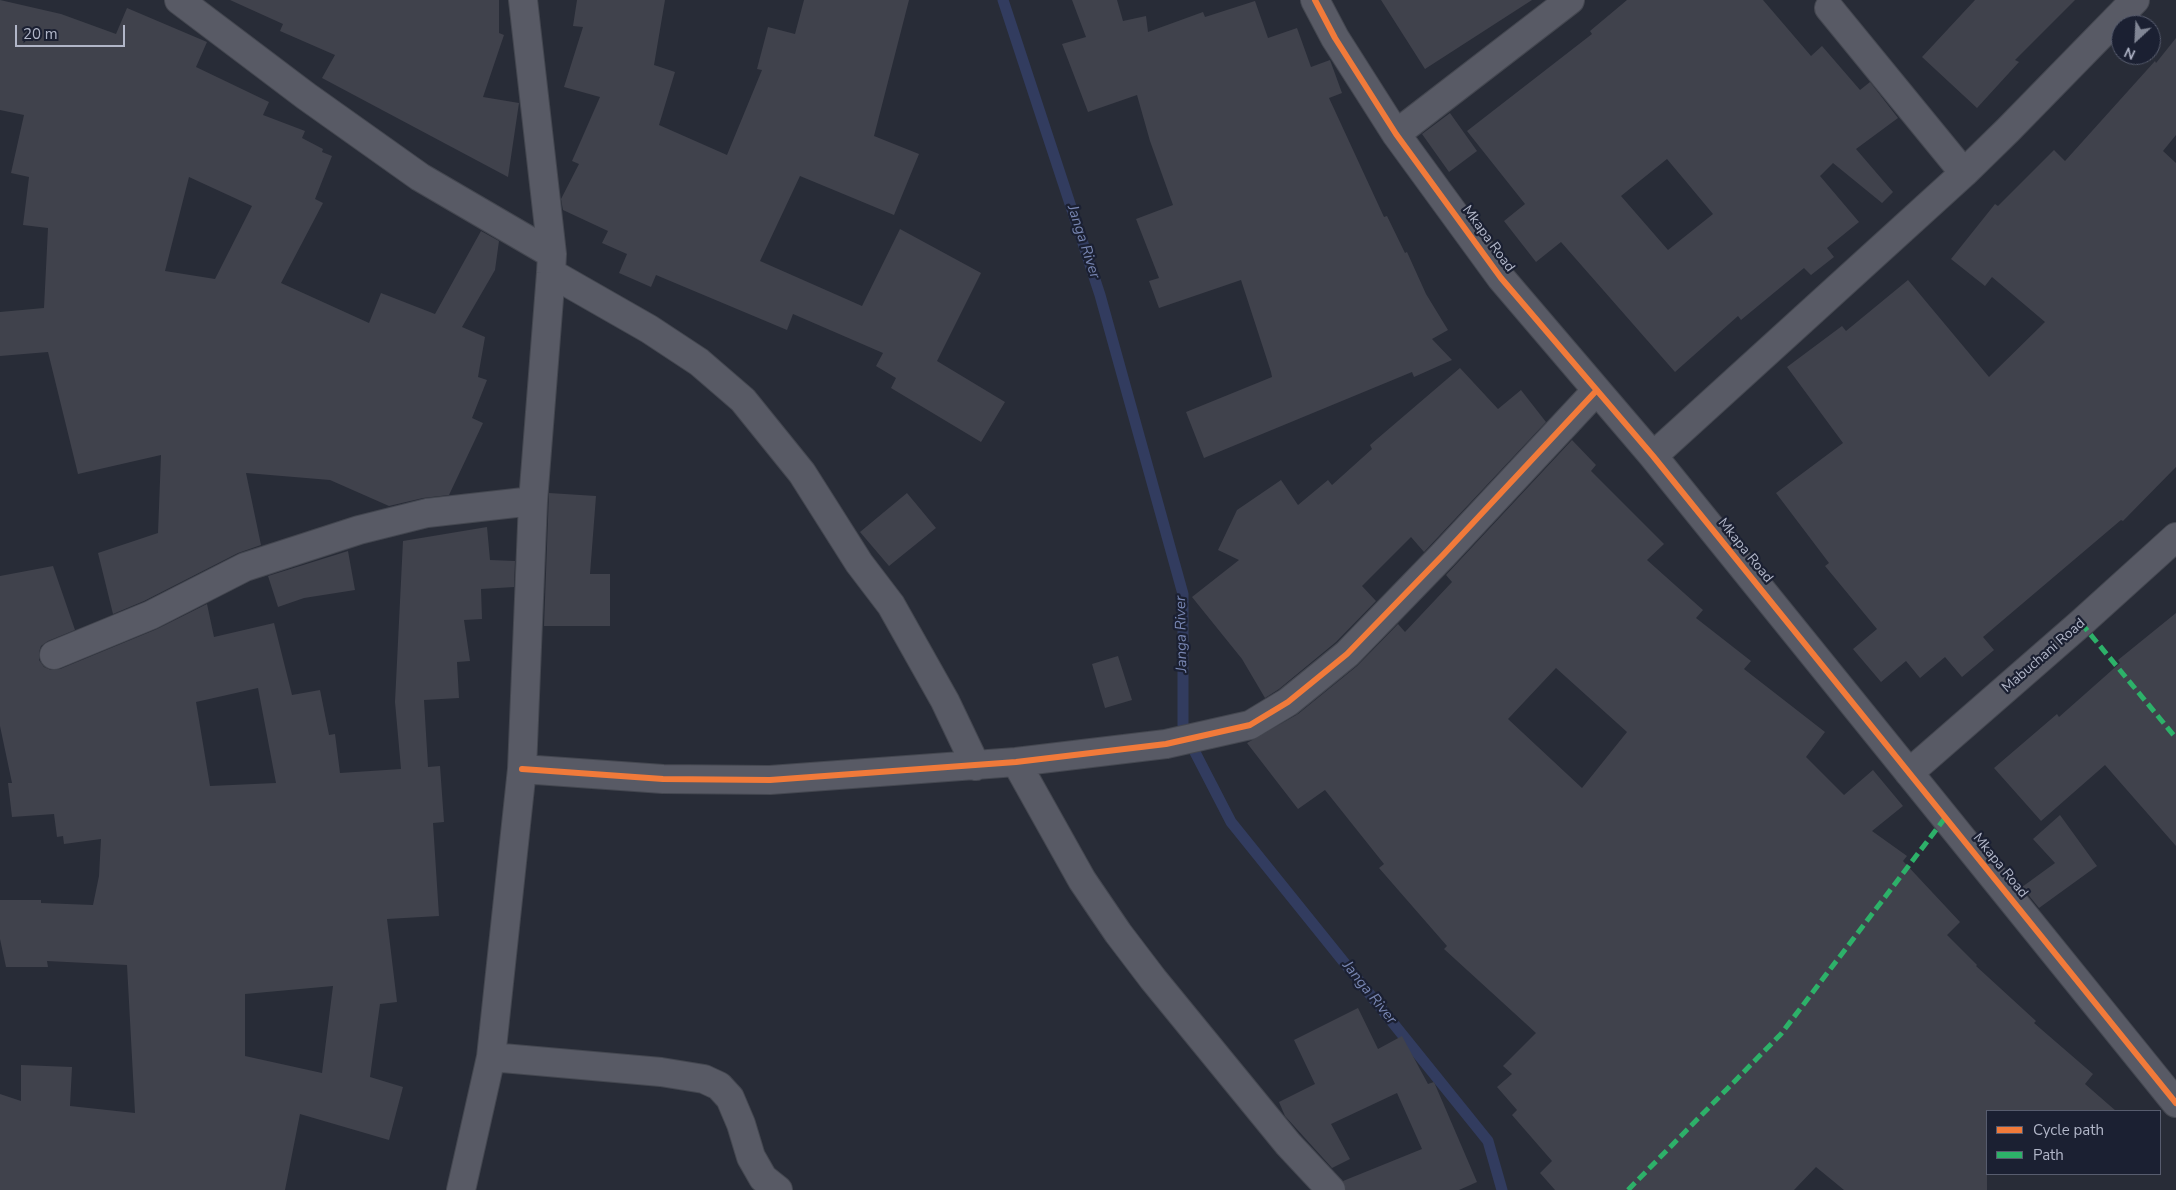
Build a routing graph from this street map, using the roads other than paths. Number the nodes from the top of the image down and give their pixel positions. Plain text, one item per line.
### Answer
1 (179, 0) edge
2 (524, 0) edge
3 (1314, 0) edge
4 (1570, 0) edge
5 (2135, 0) edge
6 (1826, 3) edge
7 (1396, 134) junction
8 (1964, 173) junction
9 (552, 264) junction
10 (1596, 391) junction
11 (1653, 456) junction
12 (533, 501) junction
13 (2176, 537) edge
14 (54, 655) dead end
15 (1016, 762) junction
16 (976, 766) junction
17 (522, 769) junction
18 (1909, 773) junction
19 (491, 1057) junction
20 (2176, 1103) edge
21 (460, 1190) edge
22 (778, 1190) edge
23 (1331, 1190) edge

1 - 9 street
2 - 9 street
3 - 7 street, Mkapa Road
4 - 7 street
5 - 8 street
6 - 8 street
7 - 10 street, Mkapa Road
8 - 11 street
9 - 12 street
9 - 16 street
10 - 11 street, Mkapa Road
10 - 15 street
11 - 18 street, Mkapa Road
12 - 14 street
12 - 17 street
13 - 18 street, Mabuchani Road
15 - 16 street
15 - 23 street
16 - 17 street
17 - 19 street
18 - 20 street, Mkapa Road
19 - 21 street
19 - 22 street

